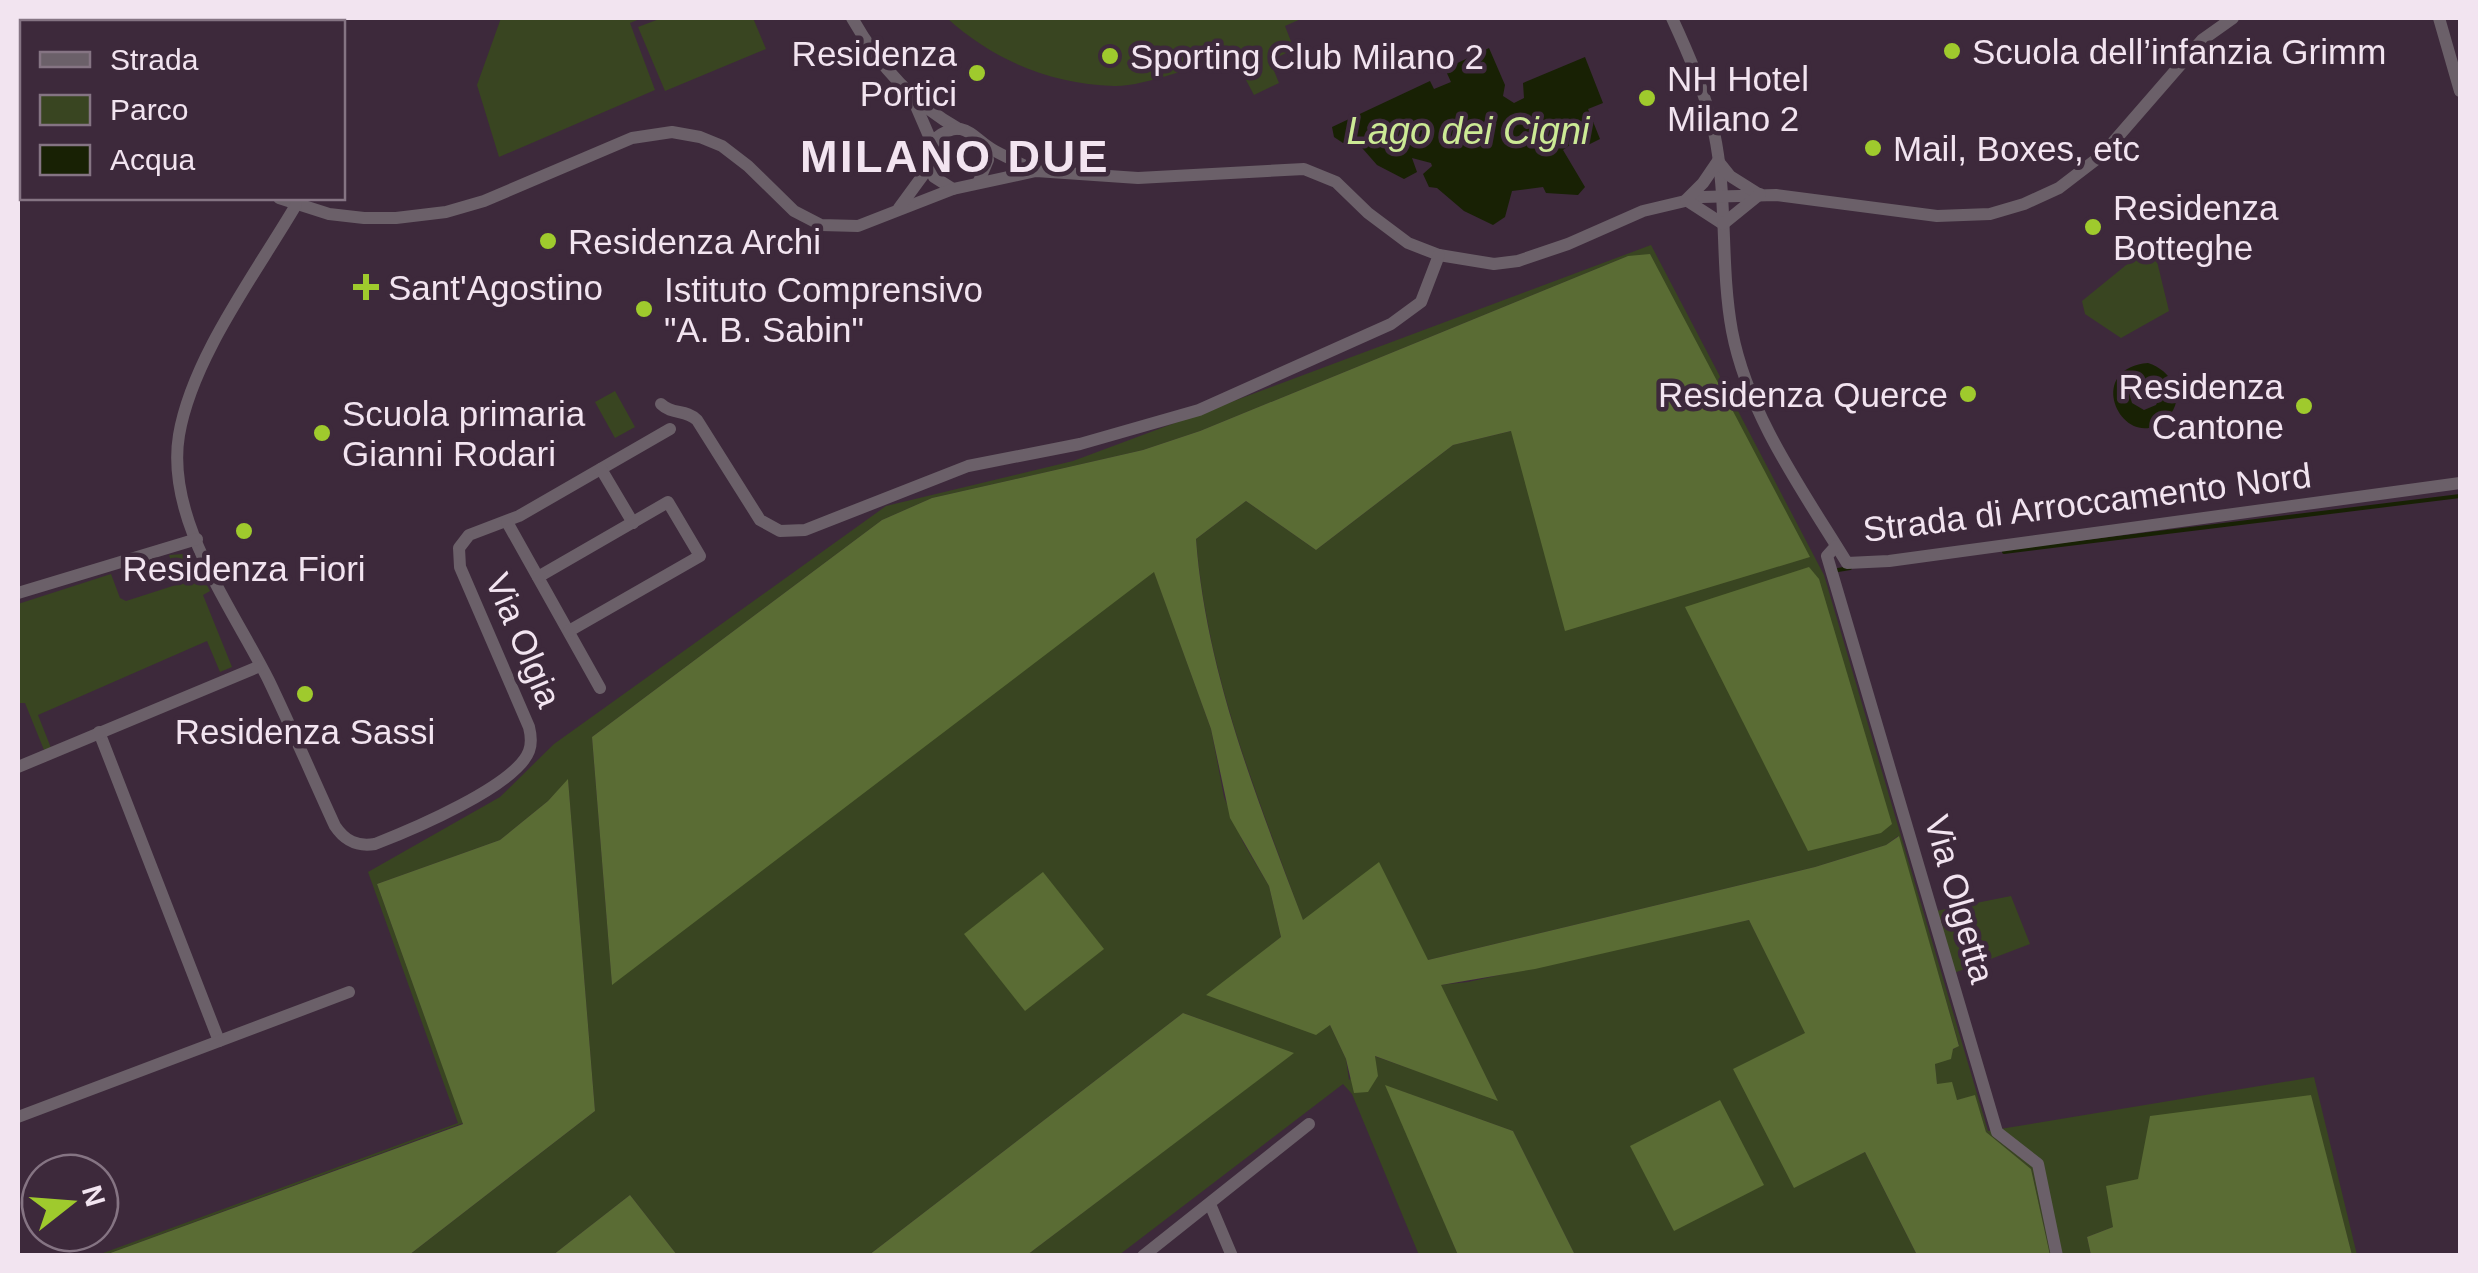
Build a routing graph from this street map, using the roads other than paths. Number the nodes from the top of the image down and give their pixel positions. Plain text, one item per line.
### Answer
1 (852, 18) edge
2 (1672, 18) edge
3 (2233, 18) edge
4 (2439, 18) edge
5 (2460, 91) edge
6 (912, 97) junction
7 (960, 129) junction
8 (932, 143) junction
9 (984, 145) junction
10 (1718, 161) junction
11 (929, 167) junction
12 (1036, 172) junction
13 (979, 181) junction
14 (953, 189) junction
15 (1760, 194) junction
16 (1721, 196) junction
17 (284, 200) edge
18 (1686, 200) junction
19 (296, 205) junction
20 (897, 210) junction
21 (1723, 224) junction
22 (1439, 255) junction
23 (661, 404) dead end
24 (670, 429) dead end
25 (601, 469) junction
26 (2460, 483) edge
27 (507, 522) junction
28 (633, 522) junction
29 (197, 539) junction
30 (1836, 546) junction
31 (538, 577) junction
32 (18, 593) edge
33 (568, 632) junction
34 (260, 666) junction
35 (600, 688) dead end
36 (99, 732) junction
37 (18, 767) edge
38 (350, 992) dead end
39 (218, 1041) junction
40 (18, 1117) edge
41 (1310, 1124) dead end
42 (1210, 1204) junction
43 (1143, 1256) edge
44 (1232, 1256) edge
45 (2057, 1256) edge

1 - 6 street
2 - 10 street, Strada di Arroccamento Nord
3 - 15 street
4 - 5 street
6 - 7 street
6 - 8 street
7 - 8 street
7 - 9 street
8 - 11 street
9 - 12 street
9 - 13 street
10 - 15 street
10 - 16 street, Strada di Arroccamento Nord
10 - 18 street
11 - 14 street
11 - 20 street
12 - 13 street
12 - 22 street
13 - 14 street
14 - 20 street
15 - 16 street
15 - 21 street
16 - 18 street
16 - 21 street, Strada di Arroccamento Nord
17 - 19 street
18 - 21 street
18 - 22 street
19 - 20 street
19 - 29 street
21 - 30 street, Strada di Arroccamento Nord
22 - 23 street
24 - 25 street, Via Olgia
25 - 27 street, Via Olgia
25 - 28 street
26 - 30 street, Strada di Arroccamento Nord
27 - 31 street
27 - 34 street, Via Olgia
28 - 31 street
28 - 33 street
29 - 32 street
29 - 34 street
30 - 45 street, Via Olgetta
31 - 33 street
33 - 35 street
34 - 36 street
36 - 37 street
36 - 39 street
38 - 39 street
39 - 40 street
41 - 42 street
42 - 43 street
42 - 44 street

